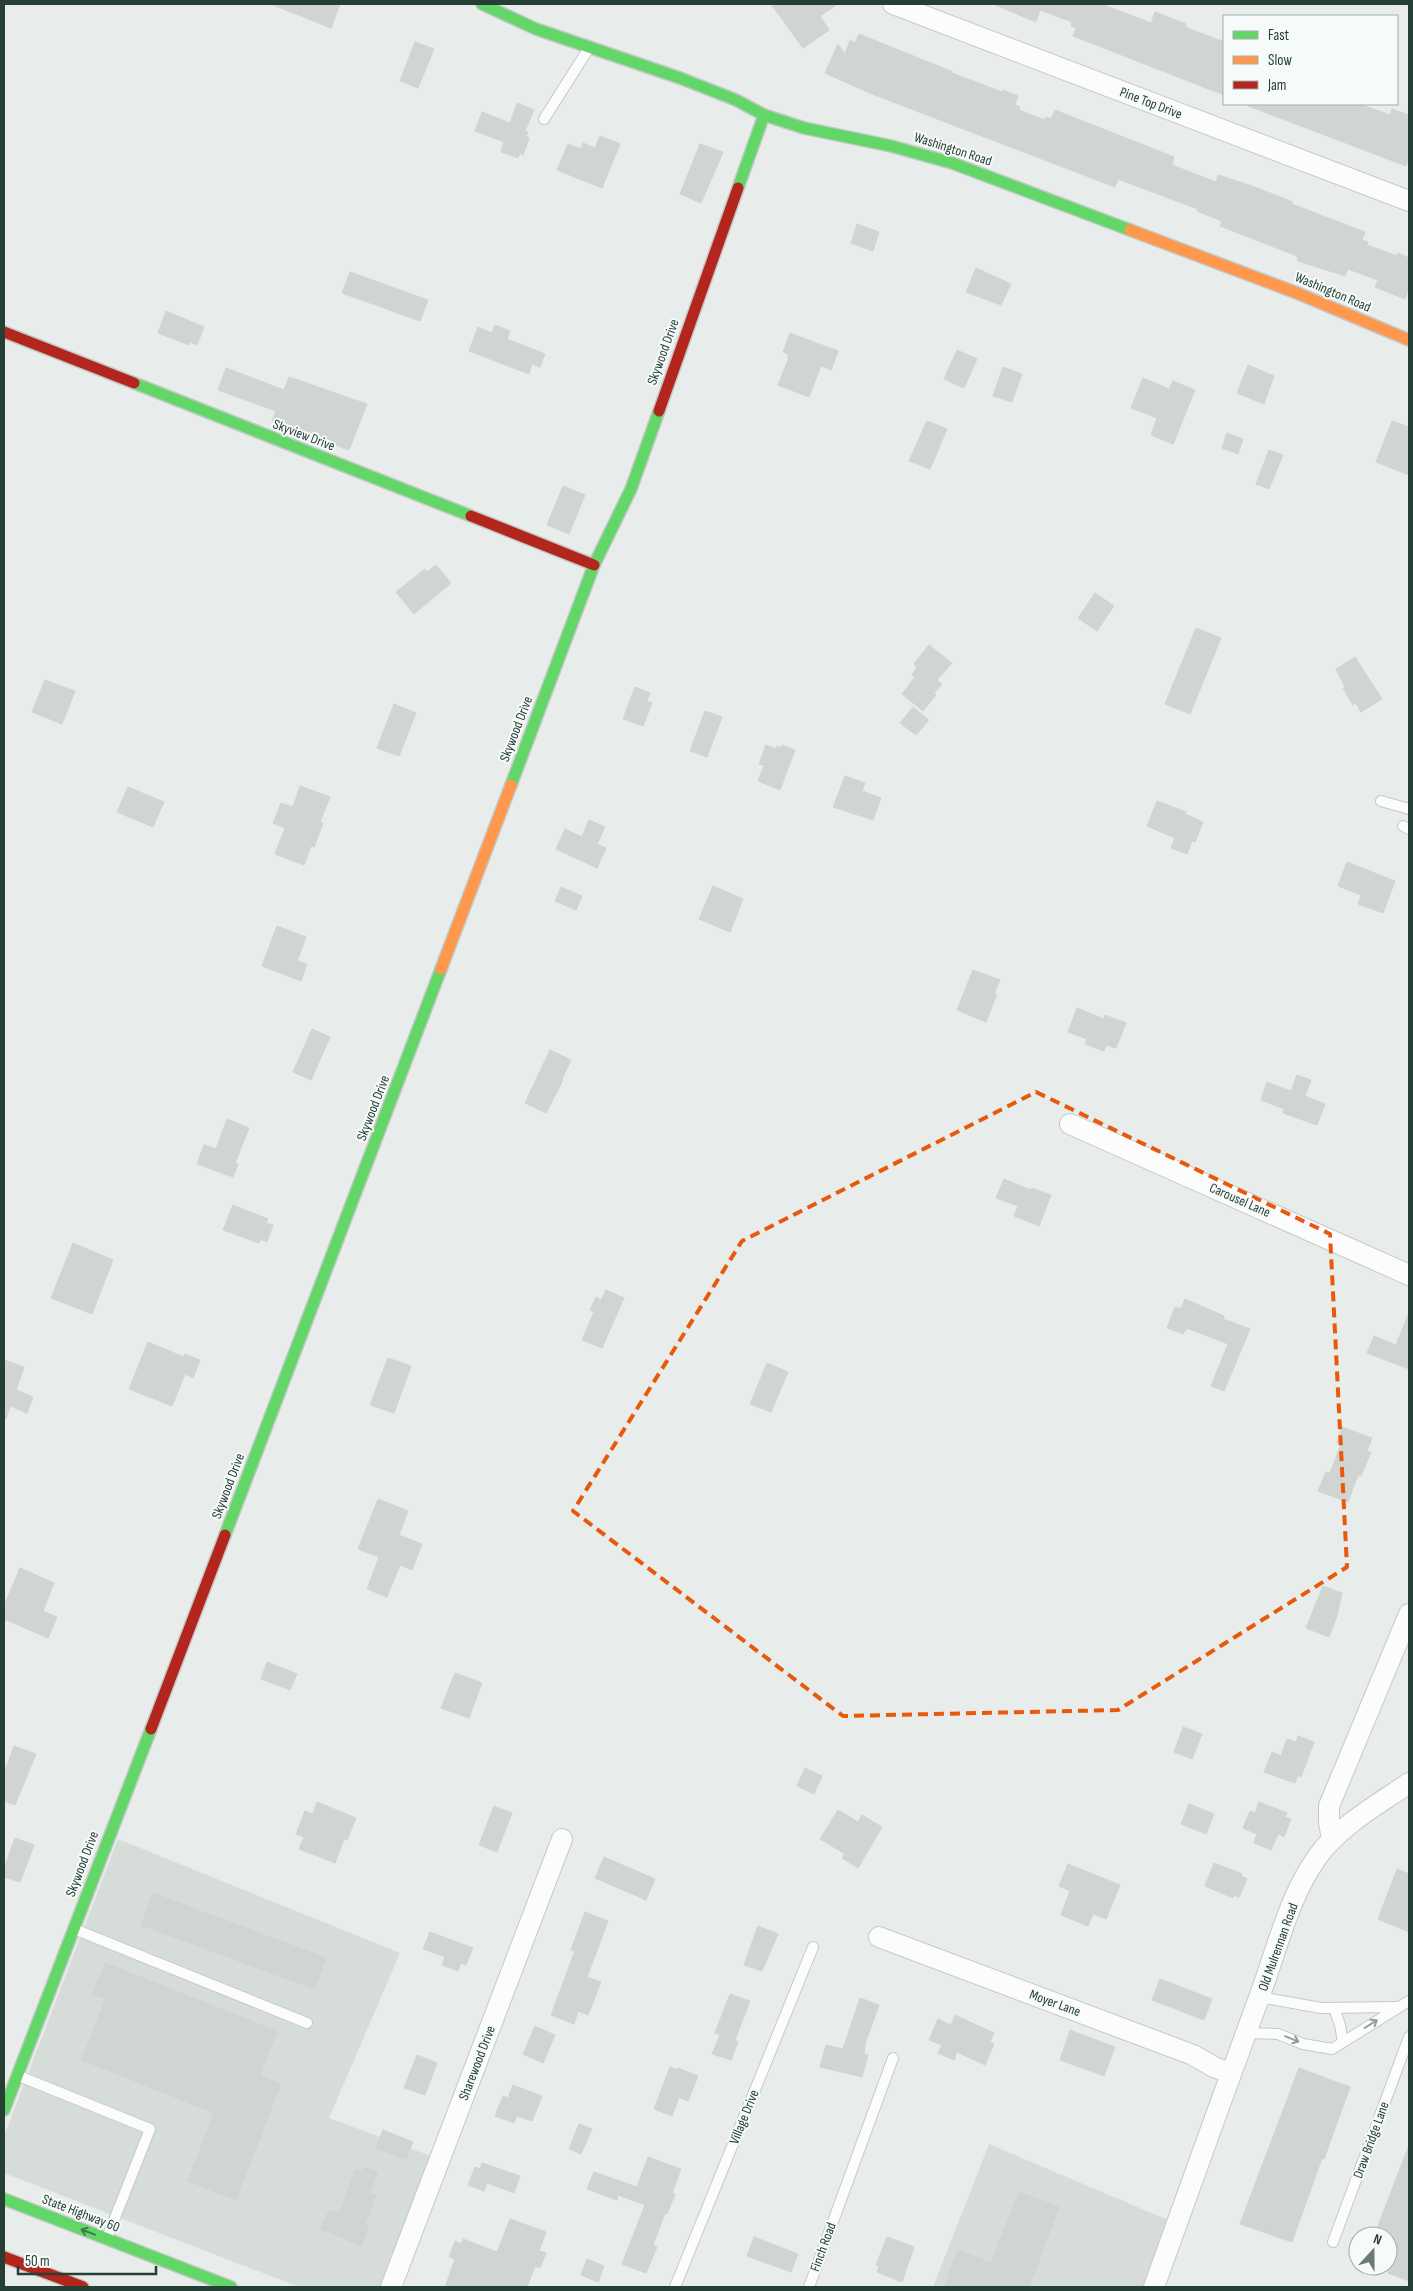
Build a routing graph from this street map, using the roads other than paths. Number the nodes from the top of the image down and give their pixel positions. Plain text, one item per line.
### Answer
1 (482, 4) edge
2 (893, 4) edge
3 (589, 48) junction
4 (764, 115) junction
5 (544, 119) dead end
6 (1409, 201) edge
7 (4, 332) edge
8 (1409, 340) edge
9 (594, 565) junction
10 (1381, 801) dead end
11 (1409, 809) edge
12 (1070, 1124) dead end
13 (1409, 1275) edge
14 (1409, 1614) edge
15 (1409, 1783) edge
16 (1332, 1838) junction
17 (562, 1839) dead end
18 (74, 1928) junction
19 (879, 1938) dead end
20 (813, 1947) dead end
21 (1259, 1997) junction
22 (1409, 2001) edge
23 (1398, 2007) junction
24 (1334, 2008) junction
25 (307, 2023) dead end
26 (1244, 2033) junction
27 (1409, 2037) edge
28 (1343, 2042) junction
29 (893, 2058) dead end
30 (1230, 2073) junction
31 (17, 2076) junction
32 (4, 2110) edge
33 (4, 2199) edge
34 (107, 2239) junction
35 (1333, 2242) dead end
36 (4, 2257) edge
37 (83, 2287) edge
38 (231, 2287) edge
39 (392, 2287) edge
40 (675, 2287) edge
41 (809, 2287) edge
42 (1154, 2287) edge

1 - 3 main road, Washington Road
2 - 6 street, Pine Top Drive
3 - 4 main road, Washington Road
3 - 5 lane
4 - 8 main road, Washington Road
4 - 9 main road, Skywood Drive
7 - 9 main road, Skyview Drive
9 - 18 main road, Skywood Drive
10 - 11 lane
12 - 13 street, Carousel Lane
14 - 16 street
15 - 16 street, Old Mulrennan Road
16 - 21 street, Old Mulrennan Road
17 - 39 street, Sharewood Drive
18 - 25 lane
18 - 31 main road, Skywood Drive
19 - 30 street, Moyer Lane
20 - 40 lane, Village Drive
21 - 24 lane
21 - 26 street, Old Mulrennan Road
22 - 23 lane
23 - 24 lane
28 -> 23 lane
24 - 28 lane
26 -> 28 lane
26 - 30 street, Old Mulrennan Road
27 - 35 lane, Draw Bridge Lane
29 - 41 lane, Finch Road
30 - 42 street, Old Mulrennan Road
31 - 32 main road, Skywood Drive
31 - 34 lane
34 -> 33 main road, State Highway 60
34 - 38 main road, State Highway 60
36 - 37 main road

